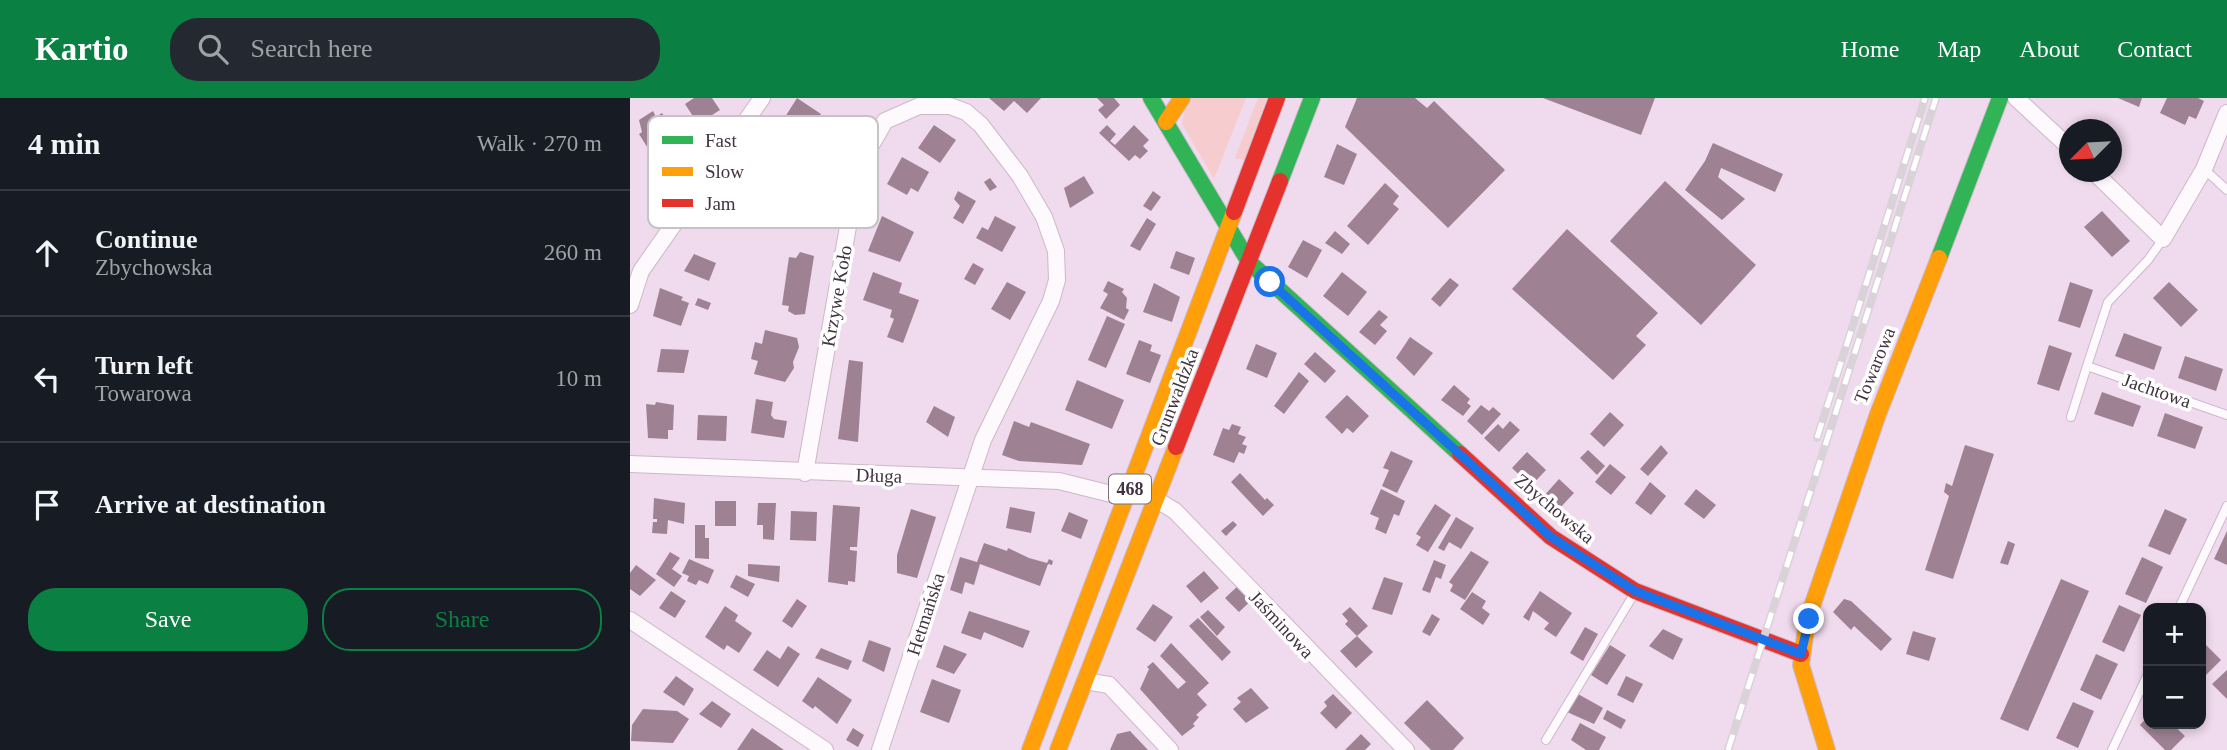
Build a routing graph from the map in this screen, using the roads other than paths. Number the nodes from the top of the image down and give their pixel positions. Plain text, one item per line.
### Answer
1 (762, 98) edge
2 (1151, 98) edge
3 (1182, 98) edge
4 (1277, 98) edge
5 (1312, 98) edge
6 (2000, 98) edge
7 (2016, 98) edge
8 (2227, 113) edge
9 (749, 116) edge
10 (1166, 122) junction
11 (878, 133) edge
12 (2059, 138) edge
13 (2204, 169) junction
14 (2104, 182) edge
15 (2227, 190) edge
16 (671, 228) edge
17 (848, 228) edge
18 (1230, 228) junction
19 (2163, 239) junction
20 (1249, 262) junction
21 (630, 305) edge
22 (2087, 366) junction
23 (2227, 415) edge
24 (2071, 417) dead end
25 (630, 464) edge
26 (805, 473) junction
27 (970, 479) junction
28 (1127, 498) junction
29 (1157, 499) junction
30 (2227, 506) edge
31 (1635, 591) junction
32 (2181, 603) edge
33 (630, 620) edge
34 (1801, 654) junction
35 (1085, 681) junction
36 (2143, 685) edge
37 (1546, 740) dead end
38 (825, 750) edge
39 (880, 750) edge
40 (1030, 750) edge
41 (1058, 750) edge
42 (1170, 750) edge
43 (1406, 750) edge
44 (1827, 750) edge
45 (2112, 750) edge

1 - 9 street
2 - 10 street, Zbychowska
3 - 10 street
4 - 18 street, Grunwaldzka / 468
5 - 20 street, Grunwaldzka / 468
6 - 34 street, Towarowa
7 - 12 street
8 - 13 street
10 - 18 street, Zbychowska
11 - 27 street, Krzywe Koło
13 - 15 lane
13 - 19 street
14 - 19 street
16 - 21 street
17 - 26 street, Krzywe Koło
18 - 20 street, Zbychowska
18 - 28 street, Grunwaldzka / 468
19 - 22 lane
20 - 29 street, Grunwaldzka / 468
20 - 31 street, Zbychowska
22 - 23 lane, Jachtowa
22 - 24 lane
25 - 26 street, Długa
26 - 27 street, Długa
27 - 28 street, Długa
27 - 39 street, Hetmańska
28 - 40 street, Grunwaldzka / 468
29 - 35 street, Grunwaldzka / 468
29 - 43 street, Jaśminowa
30 - 32 lane
31 - 34 street, Zbychowska
31 - 37 lane
33 - 38 street
34 - 44 street
35 - 41 street, Grunwaldzka / 468
35 - 42 street
36 - 45 lane

